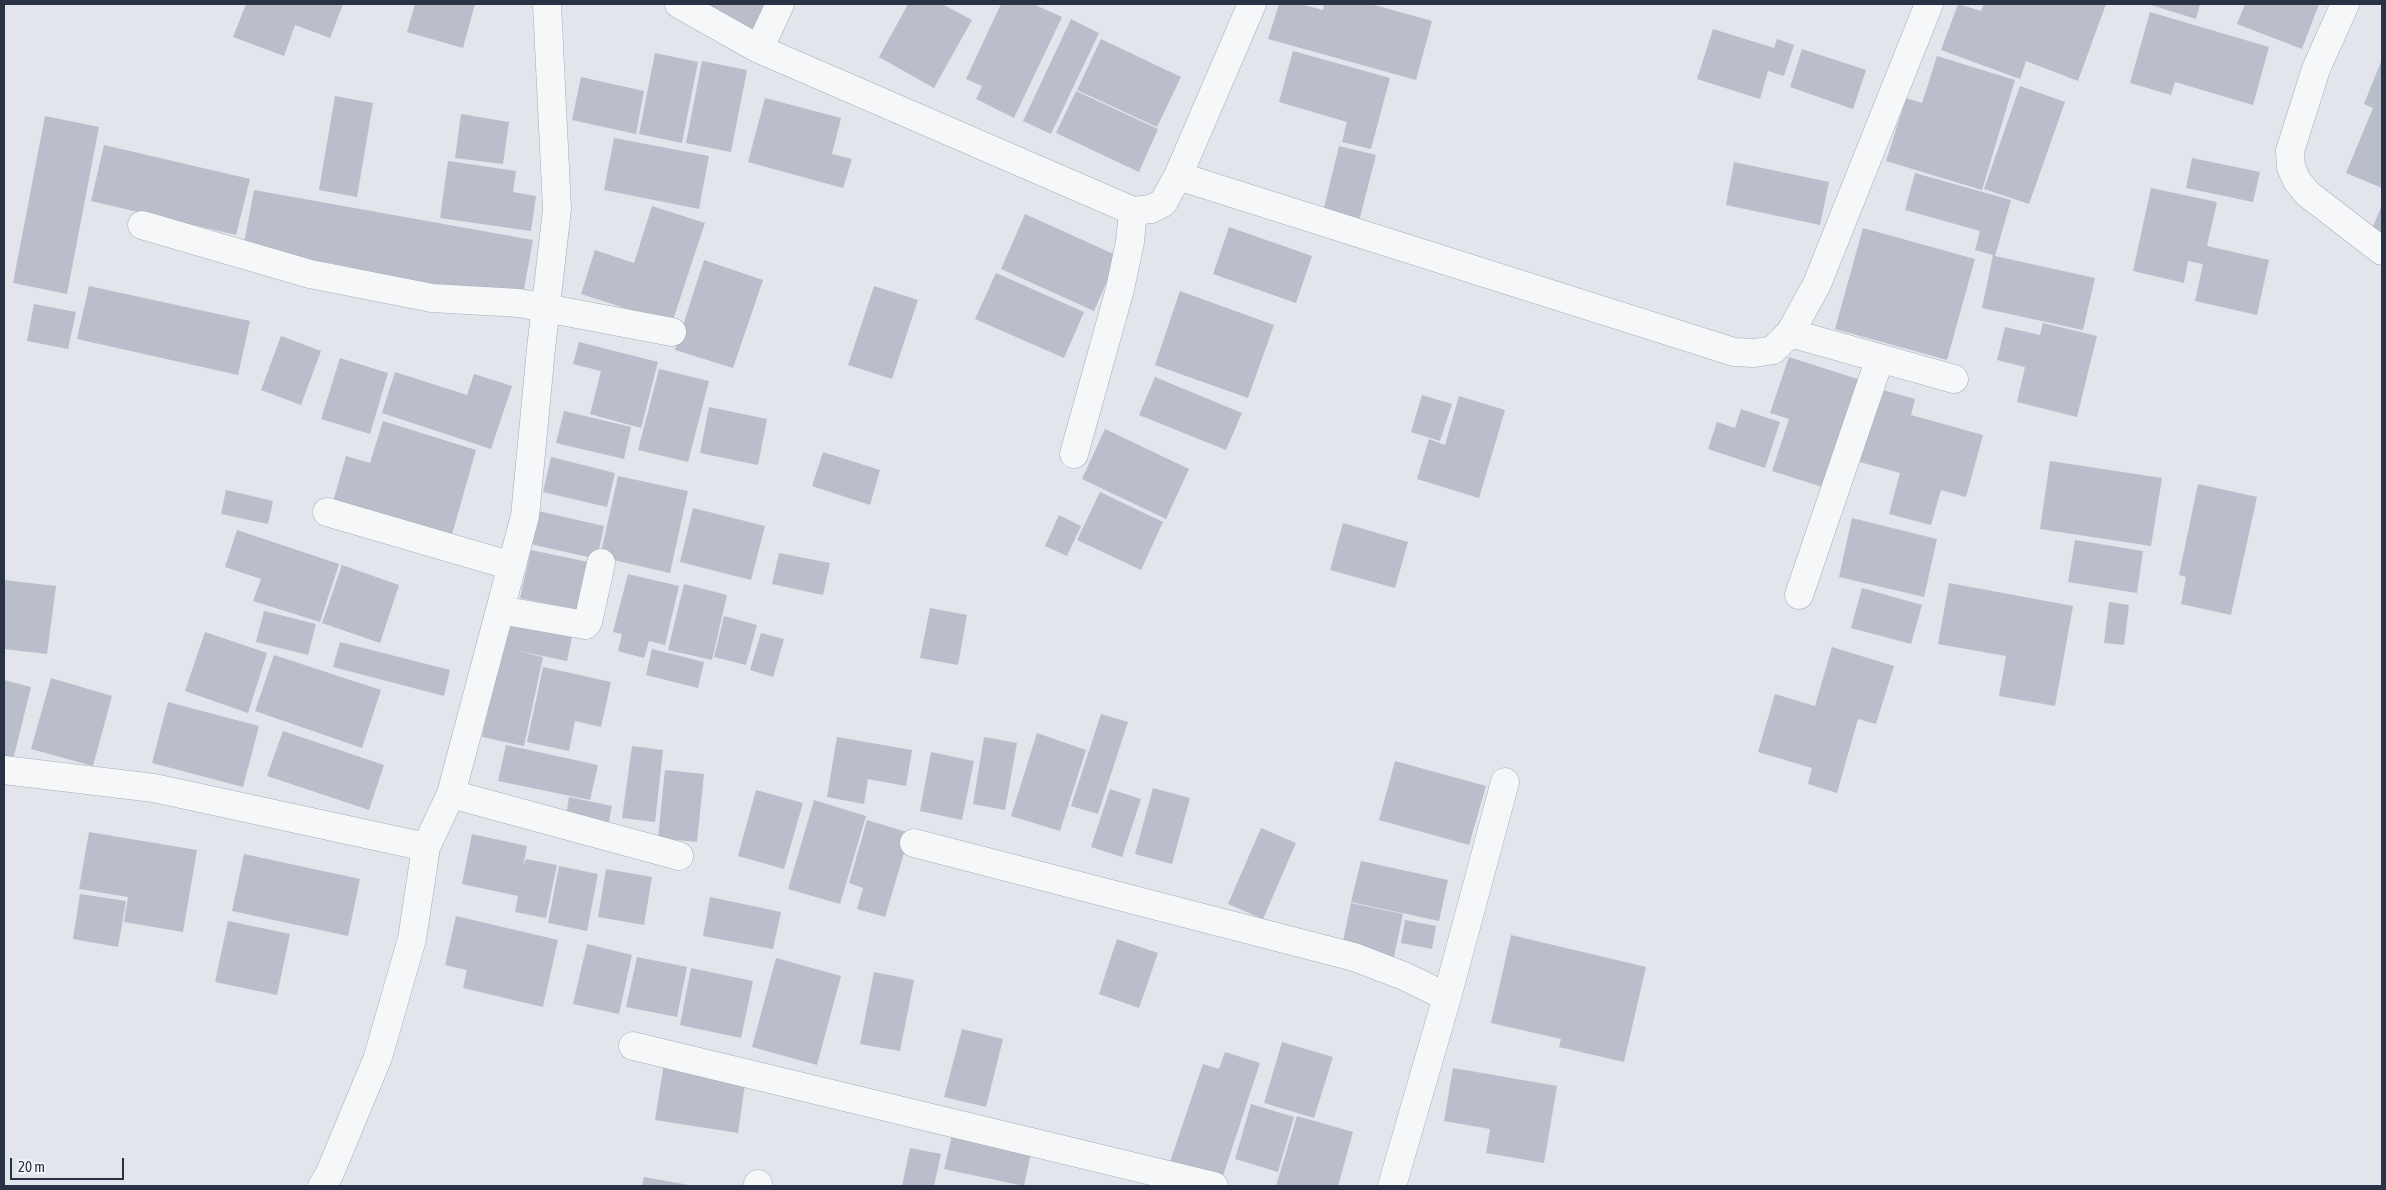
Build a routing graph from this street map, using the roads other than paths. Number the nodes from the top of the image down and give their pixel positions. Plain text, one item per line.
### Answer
1 (547, 4) edge
2 (679, 4) edge
3 (780, 4) edge
4 (1252, 4) edge
5 (1929, 4) edge
6 (2345, 4) edge
7 (759, 49) junction
8 (1178, 176) junction
9 (1133, 211) junction
10 (142, 225) dead end
11 (2382, 251) edge
12 (547, 308) junction
13 (672, 332) dead end
14 (1790, 334) junction
15 (1880, 358) junction
16 (1954, 379) dead end
17 (1074, 454) dead end
18 (327, 512) dead end
19 (600, 563) dead end
20 (512, 566) junction
21 (1799, 595) dead end
22 (500, 610) junction
23 (4, 770) edge
24 (1505, 782) dead end
25 (451, 794) junction
26 (914, 843) dead end
27 (426, 847) junction
28 (679, 856) dead end
29 (1447, 997) junction
30 (633, 1046) dead end
31 (322, 1186) edge
32 (1214, 1186) edge
33 (1392, 1186) edge

1 - 12 street
2 - 7 street
3 - 7 street
4 - 8 street
5 - 14 street
6 - 11 street
7 - 9 street
8 - 9 street
8 - 14 street
9 - 17 street
10 - 12 street
12 - 13 street
12 - 20 street
14 - 15 street
15 - 16 street
15 - 21 street
18 - 20 street
19 - 22 street
20 - 22 street
22 - 25 street
23 - 27 street
24 - 29 street
25 - 27 street
25 - 28 street
26 - 29 street
27 - 31 street
29 - 33 street
30 - 32 street

